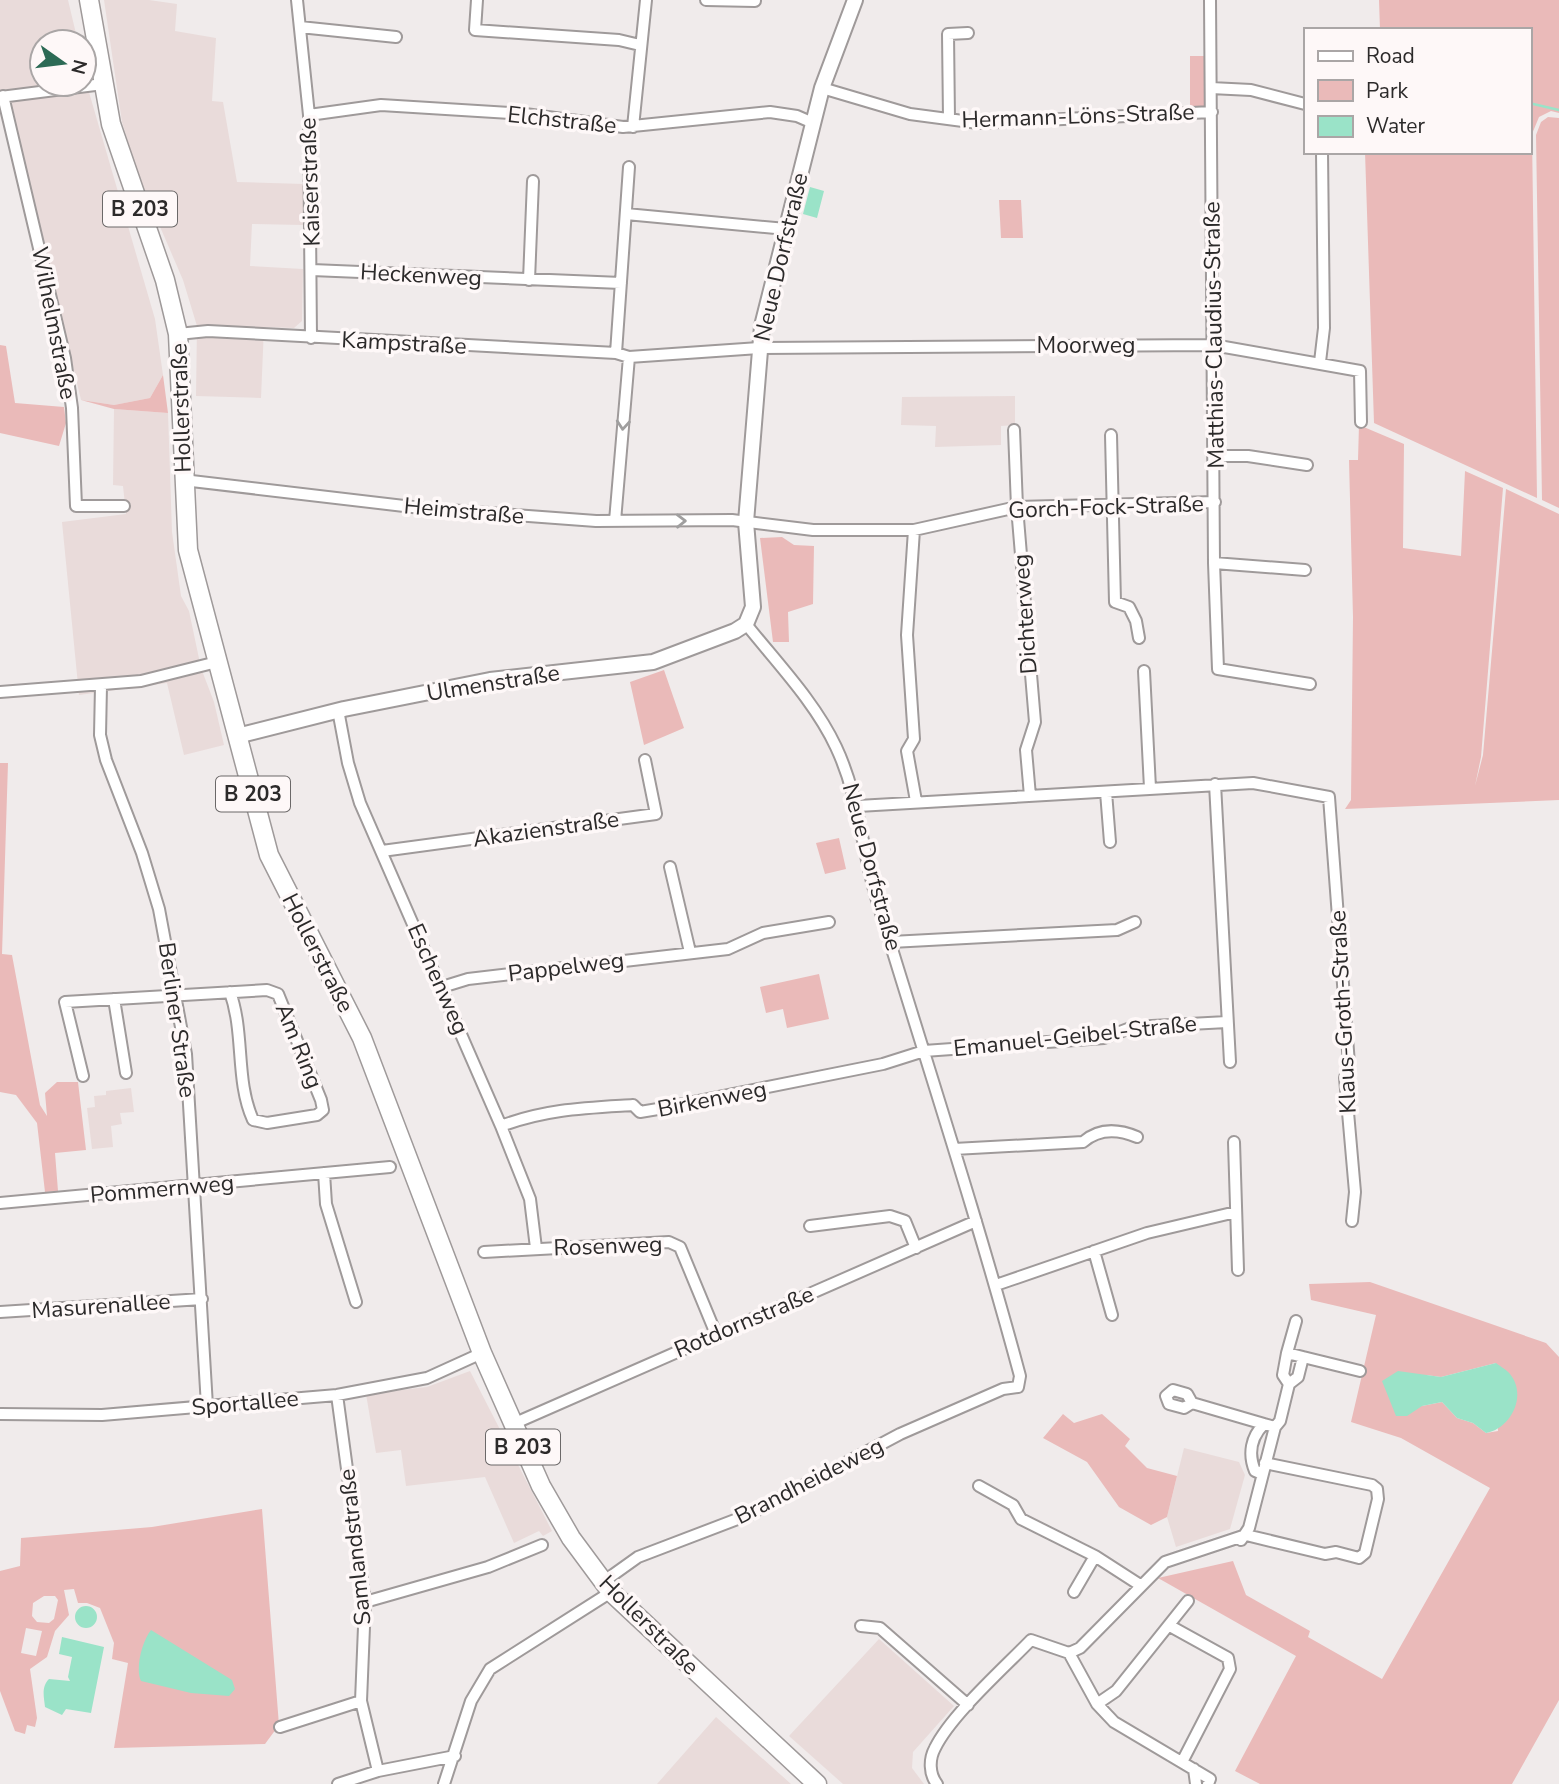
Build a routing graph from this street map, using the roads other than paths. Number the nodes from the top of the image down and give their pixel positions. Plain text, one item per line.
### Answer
1 (89, 0) edge
2 (297, 0) edge
3 (477, 0) edge
4 (646, 0) edge
5 (706, 0) edge
6 (855, 0) edge
7 (1210, 0) edge
8 (755, 1) edge
9 (300, 27) junction
10 (968, 33) dead end
11 (396, 37) dead end
12 (640, 45) junction
13 (103, 84) junction
14 (1212, 88) junction
15 (822, 89) junction
16 (1, 97) edge
17 (1304, 104) edge
18 (1212, 112) junction
19 (309, 115) junction
20 (949, 119) junction
21 (813, 123) junction
22 (633, 127) junction
23 (1322, 154) edge
24 (629, 167) dead end
25 (533, 181) dead end
26 (626, 214) junction
27 (786, 229) junction
28 (312, 270) junction
29 (529, 280) junction
30 (621, 283) junction
31 (178, 334) junction
32 (311, 338) junction
33 (1213, 345) junction
34 (759, 348) junction
35 (616, 354) junction
36 (629, 357) junction
37 (1320, 362) junction
38 (1361, 422) dead end
39 (1014, 430) dead end
40 (1111, 435) dead end
41 (1215, 456) junction
42 (1307, 465) dead end
43 (183, 480) junction
44 (1215, 502) junction
45 (1113, 504) junction
46 (124, 506) dead end
47 (1017, 507) junction
48 (615, 521) junction
49 (746, 522) junction
50 (914, 530) junction
51 (1214, 563) junction
52 (1305, 570) dead end
53 (746, 624) junction
54 (1139, 638) dead end
55 (217, 662) junction
56 (1144, 671) dead end
57 (1310, 684) dead end
58 (101, 686) junction
59 (0, 692) edge
60 (338, 710) junction
61 (237, 736) junction
62 (645, 760) dead end
63 (1215, 785) junction
64 (1150, 788) junction
65 (1107, 792) junction
66 (1030, 796) junction
67 (916, 801) junction
68 (858, 806) junction
69 (1110, 842) dead end
70 (382, 851) junction
71 (670, 867) dead end
72 (829, 922) dead end
73 (1135, 922) dead end
74 (891, 943) junction
75 (690, 952) junction
76 (442, 987) junction
77 (230, 992) junction
78 (176, 996) junction
79 (114, 999) junction
80 (1227, 1022) junction
81 (924, 1051) junction
82 (1230, 1062) dead end
83 (126, 1073) dead end
84 (83, 1076) dead end
85 (501, 1126) junction
86 (1137, 1137) dead end
87 (1234, 1142) dead end
88 (954, 1149) junction
89 (390, 1167) dead end
90 (324, 1173) junction
91 (194, 1187) junction
92 (0, 1203) edge
93 (1236, 1212) junction
94 (976, 1221) junction
95 (1352, 1222) dead end
96 (810, 1226) dead end
97 (536, 1248) junction
98 (916, 1248) junction
99 (1094, 1251) junction
100 (484, 1252) dead end
101 (1238, 1270) dead end
102 (996, 1285) junction
103 (202, 1299) junction
104 (356, 1302) dead end
105 (0, 1312) edge
106 (1112, 1315) dead end
107 (1296, 1321) dead end
108 (716, 1334) junction
109 (482, 1353) junction
110 (1287, 1353) junction
111 (1303, 1357) junction
112 (1360, 1371) dead end
113 (1289, 1384) junction
114 (1018, 1387) joint
115 (337, 1395) junction
116 (1192, 1403) dead end
117 (207, 1406) junction
118 (0, 1414) edge
119 (513, 1424) junction
120 (1269, 1426) junction
121 (1264, 1468) junction
122 (979, 1486) dead end
123 (1246, 1535) junction
124 (542, 1545) dead end
125 (1095, 1556) junction
126 (1140, 1585) junction
127 (607, 1587) junction
128 (1074, 1592) dead end
129 (1188, 1601) dead end
130 (365, 1602) junction
131 (861, 1626) dead end
132 (1170, 1626) junction
133 (1069, 1653) junction
134 (361, 1701) junction
135 (1097, 1704) junction
136 (968, 1705) junction
137 (280, 1727) dead end
138 (455, 1756) junction
139 (1182, 1762) junction
140 (1194, 1769) junction
141 (378, 1771) junction
142 (338, 1784) edge
143 (444, 1784) edge
144 (817, 1784) edge
145 (937, 1784) edge
146 (1196, 1784) edge
147 (1208, 1784) edge

1 - 13 main road, Hollerstraße / B 203
2 - 9 street, Kaiserstraße
3 - 12 street
4 - 12 street
5 - 8 street
6 - 15 street, Neue Dorfstraße
7 - 14 street, Matthias-Claudius-Straße
9 - 11 street
9 - 19 street, Kaiserstraße
10 - 20 street
12 - 22 street
13 - 16 street
13 - 31 main road, Hollerstraße / B 203
14 - 17 street
14 - 18 street, Matthias-Claudius-Straße
15 - 20 street, Hermann-Löns-Straße
15 - 21 street, Neue Dorfstraße
16 - 46 street, Wilhelmstraße
18 - 20 street, Hermann-Löns-Straße
18 - 33 street, Matthias-Claudius-Straße
19 - 22 street, Elchstraße
19 - 28 street, Kaiserstraße
21 - 22 street, Elchstraße
21 - 27 street, Neue Dorfstraße
23 - 37 street
24 - 26 street
25 - 29 street
26 - 27 street
26 - 30 street
27 - 34 street, Neue Dorfstraße
28 - 29 street, Heckenweg
28 - 32 street, Kaiserstraße
29 - 30 street, Heckenweg
30 - 35 street
31 - 32 street, Kampstraße
31 - 43 main road, Hollerstraße / B 203
32 - 35 street, Kampstraße
33 - 34 street, Moorweg
33 - 37 street, Moorweg
33 - 41 street, Matthias-Claudius-Straße
34 - 36 street, Moorweg
34 - 49 street, Neue Dorfstraße
35 - 36 street, Kampstraße
36 -> 48 street
37 - 38 street, Moorweg
39 - 47 street, Dichterweg
40 - 45 street
41 - 42 street
41 - 44 street, Matthias-Claudius-Straße
43 - 48 street, Heimstraße
43 - 55 main road, Hollerstraße / B 203
44 - 45 street, Gorch-Fock-Straße
44 - 51 street, Matthias-Claudius-Straße
45 - 47 street, Gorch-Fock-Straße
45 - 54 street
47 - 50 street, Gorch-Fock-Straße
47 - 66 street, Dichterweg
48 -> 49 street, Heimstraße
49 - 50 street, Gorch-Fock-Straße
49 - 53 street, Neue Dorfstraße
50 - 67 street
51 - 52 street
51 - 57 street, Matthias-Claudius-Straße
53 - 60 street, Ulmenstraße
53 - 68 street, Neue Dorfstraße
55 - 58 street
55 - 61 main road, Hollerstraße / B 203
56 - 64 street
58 - 59 street
58 - 78 street, Berliner Straße
60 - 61 street, Ulmenstraße
60 - 70 street, Eschenweg
61 - 109 main road, Hollerstraße / B 203
62 - 70 street, Akazienstraße
63 - 64 street
63 - 80 street, Emanuel-Geibel-Straße
63 - 95 street, Klaus-Groth-Straße
64 - 65 street
65 - 66 street
65 - 69 street
66 - 67 street
67 - 68 street
68 - 74 street, Neue Dorfstraße
70 - 76 street, Eschenweg
71 - 75 street
72 - 75 street, Pappelweg
73 - 74 street
74 - 81 street, Neue Dorfstraße
75 - 76 street, Pappelweg
76 - 85 street, Eschenweg
77 - 77 street, Am Ring
77 - 78 street, Am Ring
78 - 79 street, Am Ring
78 - 91 street, Berliner Straße
79 - 83 street
79 - 84 street, Am Ring
80 - 81 street, Emanuel-Geibel-Straße
80 - 82 street, Emanuel-Geibel-Straße
81 - 85 street, Birkenweg
81 - 88 street, Neue Dorfstraße
85 - 97 street, Eschenweg
86 - 88 street
87 - 93 street
88 - 94 street, Neue Dorfstraße
89 - 90 street, Pommernweg
90 - 91 street, Pommernweg
90 - 104 street
91 - 92 street, Pommernweg
91 - 103 street, Berliner Straße
93 - 99 street
93 - 101 street
94 - 98 street, Rotdornstraße
94 - 102 street, Neue Dorfstraße
96 - 98 street
97 - 100 street, Rosenweg
97 - 108 street, Rosenweg
98 - 108 street, Rotdornstraße
99 - 102 street
99 - 106 street
102 - 114 street, Neue Dorfstraße
103 - 105 street, Masurenallee
103 - 117 street, Berliner Straße
107 - 110 street
108 - 119 street, Rotdornstraße
109 - 115 street, Sportallee
109 - 119 main road, Hollerstraße / B 203
110 - 111 street
110 - 113 street
111 - 112 street
111 - 113 street
113 - 120 street
114 - 127 street, Brandheideweg
115 - 117 street, Sportallee
115 - 130 street, Samlandstraße
116 - 120 street
117 - 118 street, Sportallee
119 - 127 main road, Hollerstraße / B 203
120 - 121 street
120 - 121 street
121 - 123 street
121 - 123 street
122 - 125 street
123 - 126 street
124 - 130 street
125 - 126 street
125 - 128 street
126 - 133 street
127 - 138 street, Brandheideweg
127 - 144 main road, Hollerstraße / B 203
129 - 132 street
130 - 134 street, Samlandstraße
131 - 136 street
132 - 135 street
132 - 139 street
133 - 135 street
133 - 136 street
134 - 137 street
134 - 141 street, Samlandstraße
135 - 139 street
136 - 145 street
138 - 141 street
138 - 143 street, Brandheideweg
139 - 140 street
140 - 146 street
140 - 147 street
141 - 142 street

